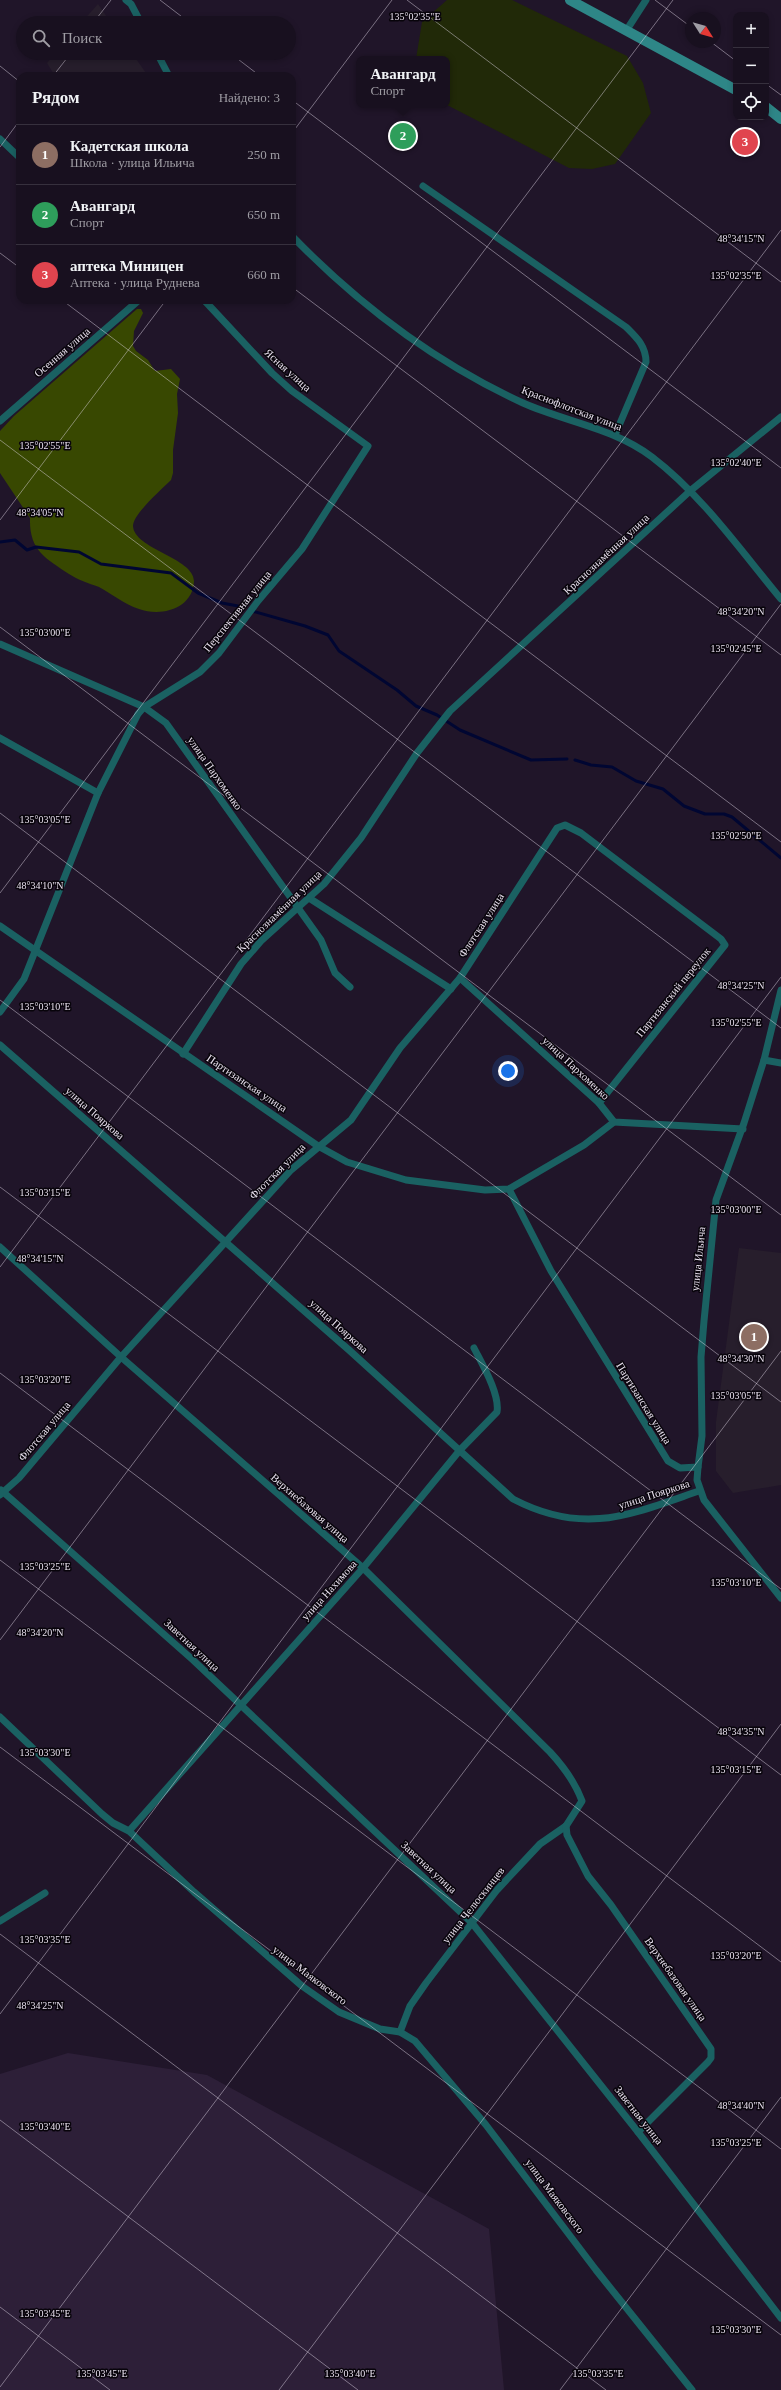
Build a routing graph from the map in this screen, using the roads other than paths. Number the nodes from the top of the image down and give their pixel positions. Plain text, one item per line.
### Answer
1 (126, 0) edge
2 (570, 0) edge
3 (646, 0) edge
4 (137, 16) edge
5 (626, 31) junction
6 (161, 60) edge
7 (167, 72) edge
8 (733, 88) edge
9 (769, 109) edge
10 (781, 119) edge
11 (0, 139) edge
12 (16, 154) edge
13 (423, 186) dead end
14 (296, 240) edge
15 (134, 304) edge
16 (208, 304) edge
17 (781, 417) edge
18 (0, 421) edge
19 (615, 435) junction
20 (368, 446) joint
21 (690, 491) junction
22 (781, 599) edge
23 (0, 644) edge
24 (144, 707) junction
25 (0, 738) edge
26 (98, 793) junction
27 (580, 833) joint
28 (310, 898) junction
29 (297, 907) junction
30 (0, 926) edge
31 (35, 950) junction
32 (460, 978) junction
33 (350, 987) dead end
34 (451, 989) junction
35 (781, 990) edge
36 (0, 1012) edge
37 (0, 1045) edge
38 (183, 1054) junction
39 (764, 1060) junction
40 (781, 1063) edge
41 (599, 1103) junction
42 (614, 1122) junction
43 (742, 1129) junction
44 (318, 1146) junction
45 (509, 1189) junction
46 (226, 1241) junction
47 (0, 1248) edge
48 (474, 1348) dead end
49 (121, 1357) junction
50 (460, 1450) junction
51 (698, 1467) junction
52 (699, 1491) junction
53 (1, 1492) edge
54 (363, 1568) junction
55 (781, 1598) edge
56 (240, 1706) junction
57 (0, 1717) edge
58 (580, 1806) joint
59 (566, 1826) junction
60 (129, 1831) junction
61 (45, 1893) dead end
62 (0, 1921) edge
63 (472, 1923) junction
64 (400, 2032) junction
65 (638, 2132) junction
66 (781, 2318) edge
67 (692, 2390) edge

1 - 4 street
2 - 5 main road
3 - 5 street
5 - 8 main road
6 - 7 street
9 - 10 main road
11 - 12 street
13 - 19 street
14 - 19 street, Краснофлотская улица
15 - 18 street, Осенняя улица
16 - 20 street, Ясная улица
17 - 21 street, Краснознамённая улица
19 - 21 street, Краснофлотская улица
20 - 24 street, Перспективная улица
21 - 22 street, Краснофлотская улица
21 - 28 street, Краснознамённая улица
23 - 24 street, улица Пархоменко
24 - 26 street, Перспективная улица
24 - 29 street, улица Пархоменко
25 - 26 street
26 - 31 street, Перспективная улица
27 - 32 street, Флотская улица
27 - 41 street, Партизанский переулок
28 - 29 street, Краснознамённая улица
28 - 34 street
29 - 33 street, улица Пархоменко
29 - 38 street, Краснознамённая улица
30 - 31 street, Партизанская улица
31 - 36 street, Перспективная улица
31 - 38 street, Партизанская улица
32 - 34 street, Флотская улица
32 - 41 street, улица Пархоменко
34 - 44 street, Флотская улица
35 - 39 street, улица Ильича
37 - 46 street, улица Пояркова
38 - 44 street, Партизанская улица
39 - 40 street
39 - 43 street, улица Ильича
41 - 42 street, улица Пархоменко
42 - 43 street
42 - 45 street
43 - 51 street, улица Ильича
44 - 45 street, Партизанская улица
44 - 46 street, Флотская улица
45 - 51 street, Партизанская улица
46 - 49 street, Флотская улица
46 - 50 street, улица Пояркова
47 - 49 street, Верхнебазовая улица
48 - 50 street, улица Нахимова
49 - 53 street, Флотская улица
49 - 54 street, Верхнебазовая улица
50 - 52 street, улица Пояркова
50 - 54 street, улица Нахимова
51 - 52 street
52 - 55 street
53 - 56 street, Заветная улица
54 - 56 street, улица Нахимова
54 - 58 street, Верхнебазовая улица
56 - 60 street, улица Нахимова
56 - 63 street, Заветная улица
57 - 60 street, улица Маяковского
58 - 59 street, улица Челюскинцев
59 - 63 street, улица Челюскинцев
59 - 65 street, Верхнебазовая улица
60 - 64 street, улица Маяковского
61 - 62 street
63 - 64 street, улица Челюскинцев
63 - 65 street, Заветная улица
64 - 67 street, улица Маяковского
65 - 66 street, Заветная улица

